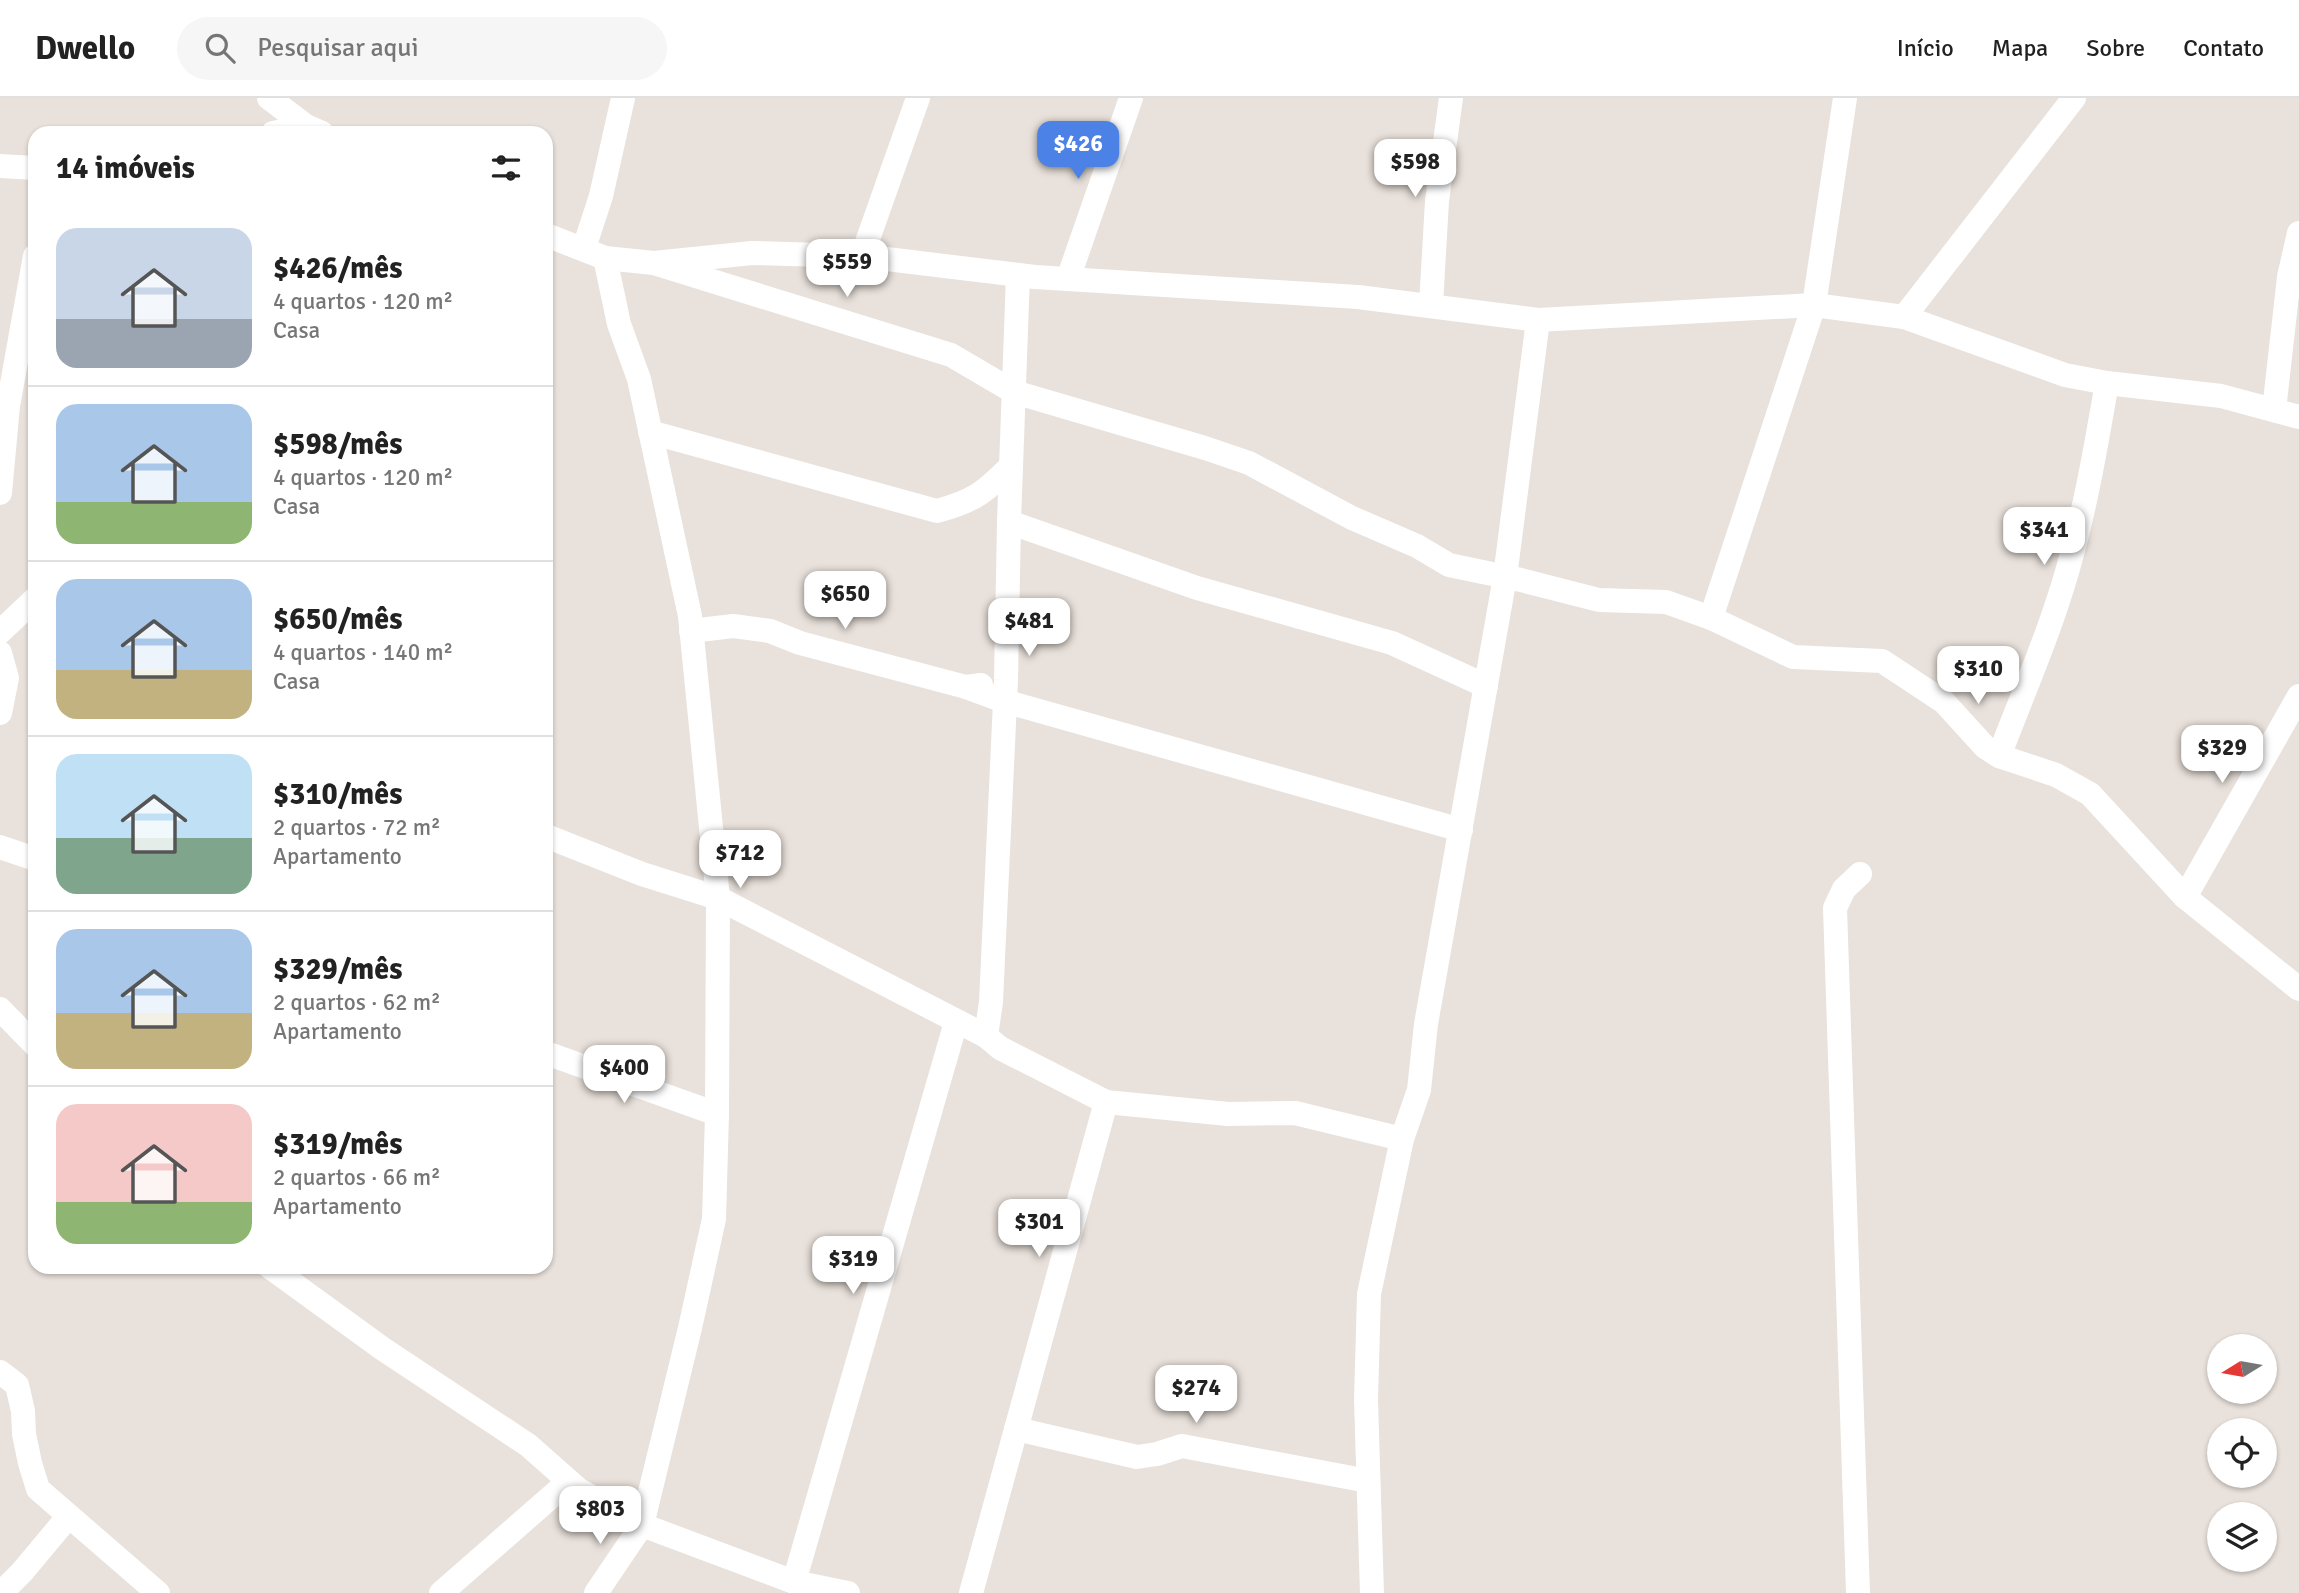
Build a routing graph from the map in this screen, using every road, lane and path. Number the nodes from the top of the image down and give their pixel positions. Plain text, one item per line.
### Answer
1 (270, 98) edge
2 (624, 98) edge
3 (918, 98) edge
4 (1131, 98) edge
5 (1451, 98) edge
6 (2074, 98) edge
7 (1838, 101) edge
8 (310, 126) edge
9 (0, 166) edge
10 (28, 168) edge
11 (2299, 233) edge
12 (553, 238) edge
13 (594, 253) junction
14 (862, 256) junction
15 (654, 263) junction
16 (1018, 275) junction
17 (1068, 279) junction
18 (28, 290) edge
19 (1431, 305) junction
20 (1814, 305) junction
21 (1904, 317) junction
22 (1538, 320) junction
23 (2107, 383) junction
24 (1014, 392) junction
25 (4, 407) edge
26 (2274, 410) junction
27 (2299, 417) edge
28 (650, 432) junction
29 (1011, 466) junction
30 (0, 493) edge
31 (1009, 522) junction
32 (1505, 577) junction
33 (28, 606) edge
34 (1711, 618) junction
35 (691, 631) junction
36 (0, 632) edge
37 (0, 653) edge
38 (1486, 685) junction
39 (1005, 691) junction
40 (2299, 696) edge
41 (0, 713) edge
42 (1998, 756) junction
43 (1461, 830) junction
44 (553, 839) edge
45 (0, 848) edge
46 (28, 857) edge
47 (1860, 874) dead end
48 (2185, 897) junction
49 (718, 898) junction
50 (2297, 982) edge
51 (4, 1022) edge
52 (956, 1022) junction
53 (986, 1036) junction
54 (28, 1040) edge
55 (553, 1055) edge
56 (1106, 1102) junction
57 (717, 1114) junction
58 (1402, 1139) junction
59 (281, 1274) edge
60 (0, 1372) edge
61 (1016, 1429) junction
62 (1368, 1481) junction
63 (568, 1482) junction
64 (68, 1517) junction
65 (642, 1525) junction
66 (794, 1582) junction
67 (1, 1593) edge
68 (158, 1593) edge
69 (440, 1593) edge
70 (596, 1593) edge
71 (848, 1593) edge
72 (971, 1593) edge
73 (1372, 1593) edge
74 (1858, 1593) edge

1 - 8 street
2 - 13 street
3 - 14 street
4 - 17 street
5 - 19 street
6 - 21 street
7 - 20 street
9 - 10 street
11 - 26 street
12 - 13 street
13 - 15 street
13 - 28 street
14 - 15 street
14 - 16 street
15 - 24 street
16 - 17 street
16 - 24 street
17 - 19 street
18 - 25 street
19 - 22 street
20 - 21 street
20 - 22 street
20 - 34 street
21 - 23 street
22 - 32 street
23 - 26 street
23 - 42 street
24 - 29 street
24 - 32 street
25 - 30 street
26 - 27 street
28 - 29 street
28 - 35 street
29 - 31 street
31 - 38 street
31 - 39 street
32 - 34 street
32 - 38 street
33 - 36 street
34 - 42 street
35 - 39 street
35 - 49 street
37 - 41 street
38 - 43 street
39 - 43 street
39 - 53 street
40 - 48 street
42 - 48 street
43 - 58 street
44 - 49 street
45 - 46 street
47 - 74 street
48 - 50 street
49 - 52 street
49 - 57 street
51 - 54 street
52 - 53 street
52 - 66 street
53 - 56 street
55 - 57 street
56 - 58 street
56 - 61 street
57 - 65 street
58 - 62 street
59 - 63 street
60 - 64 street
61 - 62 street
61 - 72 street
62 - 73 street
63 - 65 street
63 - 69 street
64 - 67 street
64 - 68 street
65 - 66 street
65 - 70 street
66 - 71 street

